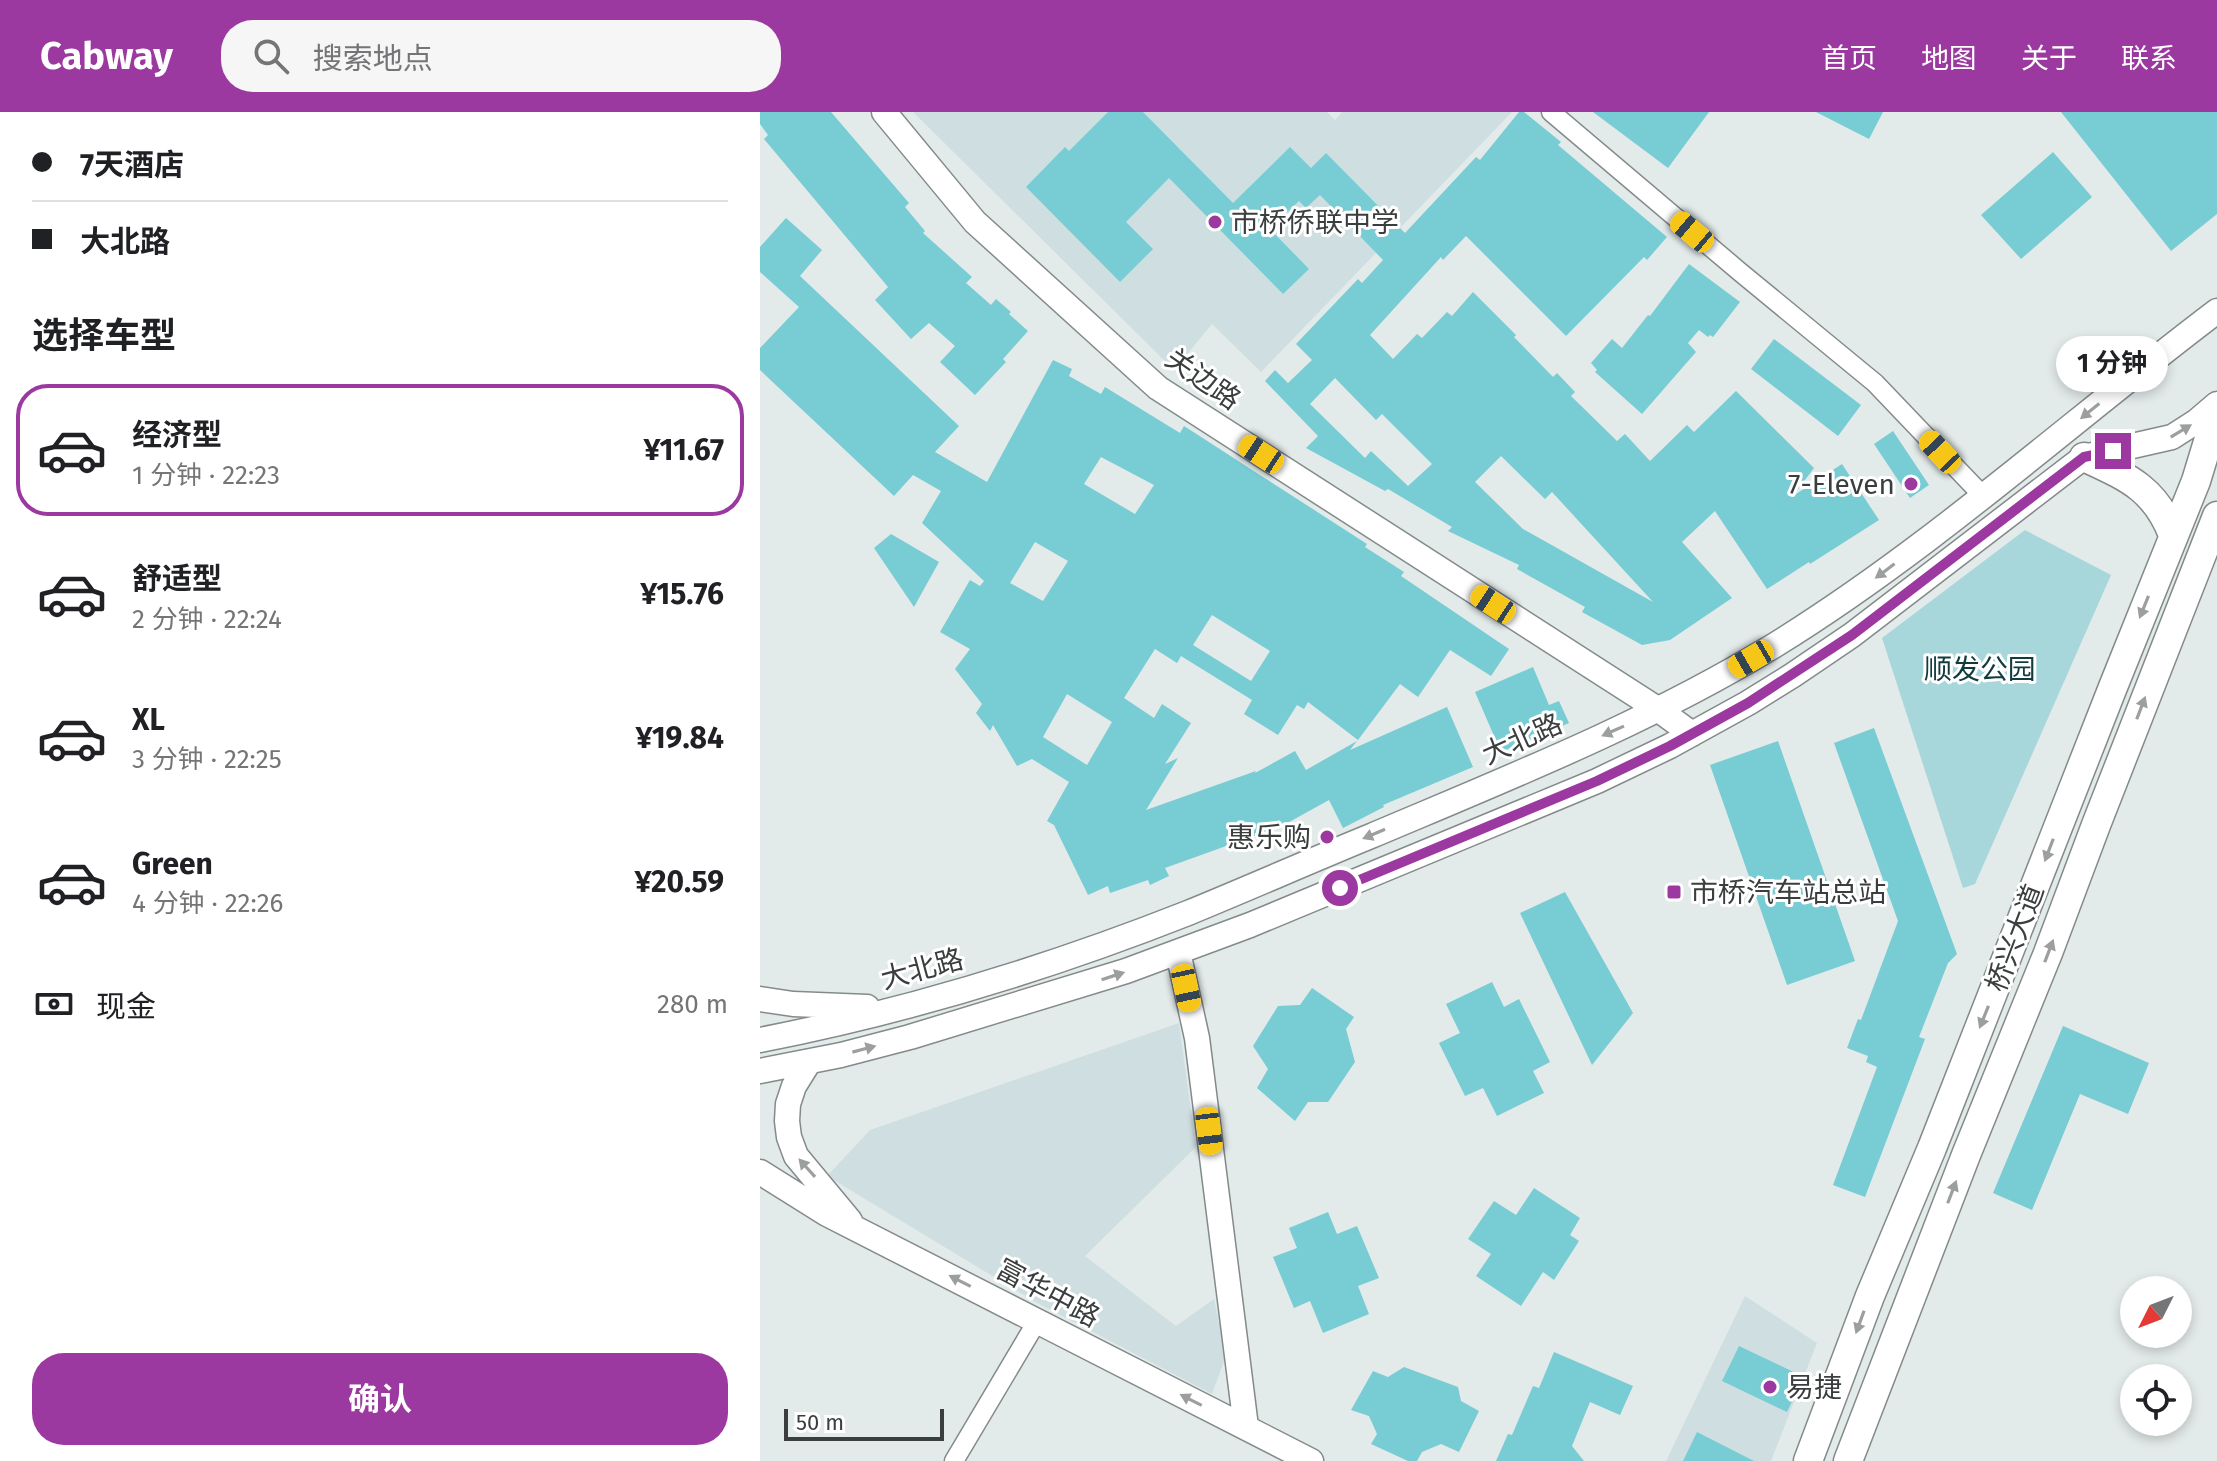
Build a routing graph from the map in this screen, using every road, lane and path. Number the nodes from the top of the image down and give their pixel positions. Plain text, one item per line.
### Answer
1 (884, 112) edge
2 (1551, 112) edge
3 (2217, 311) edge
4 (2217, 404) edge
5 (2217, 412) edge
6 (2084, 457) junction
7 (1983, 496) junction
8 (2217, 516) edge
9 (2173, 535) junction
10 (1659, 710) junction
11 (1692, 734) junction
12 (1178, 952) junction
13 (760, 999) edge
14 (893, 1008) junction
15 (760, 1040) edge
16 (809, 1062) junction
17 (760, 1071) edge
18 (760, 1172) edge
19 (856, 1229) junction
20 (1036, 1323) junction
21 (1246, 1427) junction
22 (954, 1461) edge
23 (1311, 1461) edge
24 (1808, 1461) edge
25 (1848, 1461) edge

1 - 10 main road, 关边路
2 - 7 street
3 -> 7 main road, 大北路
6 -> 4 main road
5 - 9 main road, 桥兴大道
6 - 9 main road
6 - 11 main road
7 -> 10 main road, 大北路
25 -> 8 main road, 桥兴大道
9 -> 24 main road, 桥兴大道
10 - 11 main road, 关边路
10 -> 14 main road, 大北路
11 - 12 main road
16 -> 12 main road
12 - 21 main road
13 - 14 main road
14 - 15 main road, 大北路
16 - 17 main road
19 -> 16 main road
18 - 19 main road, 富华中路
20 -> 19 main road, 富华中路
21 -> 20 main road, 富华中路
20 - 22 street
21 - 23 main road, 富华中路

